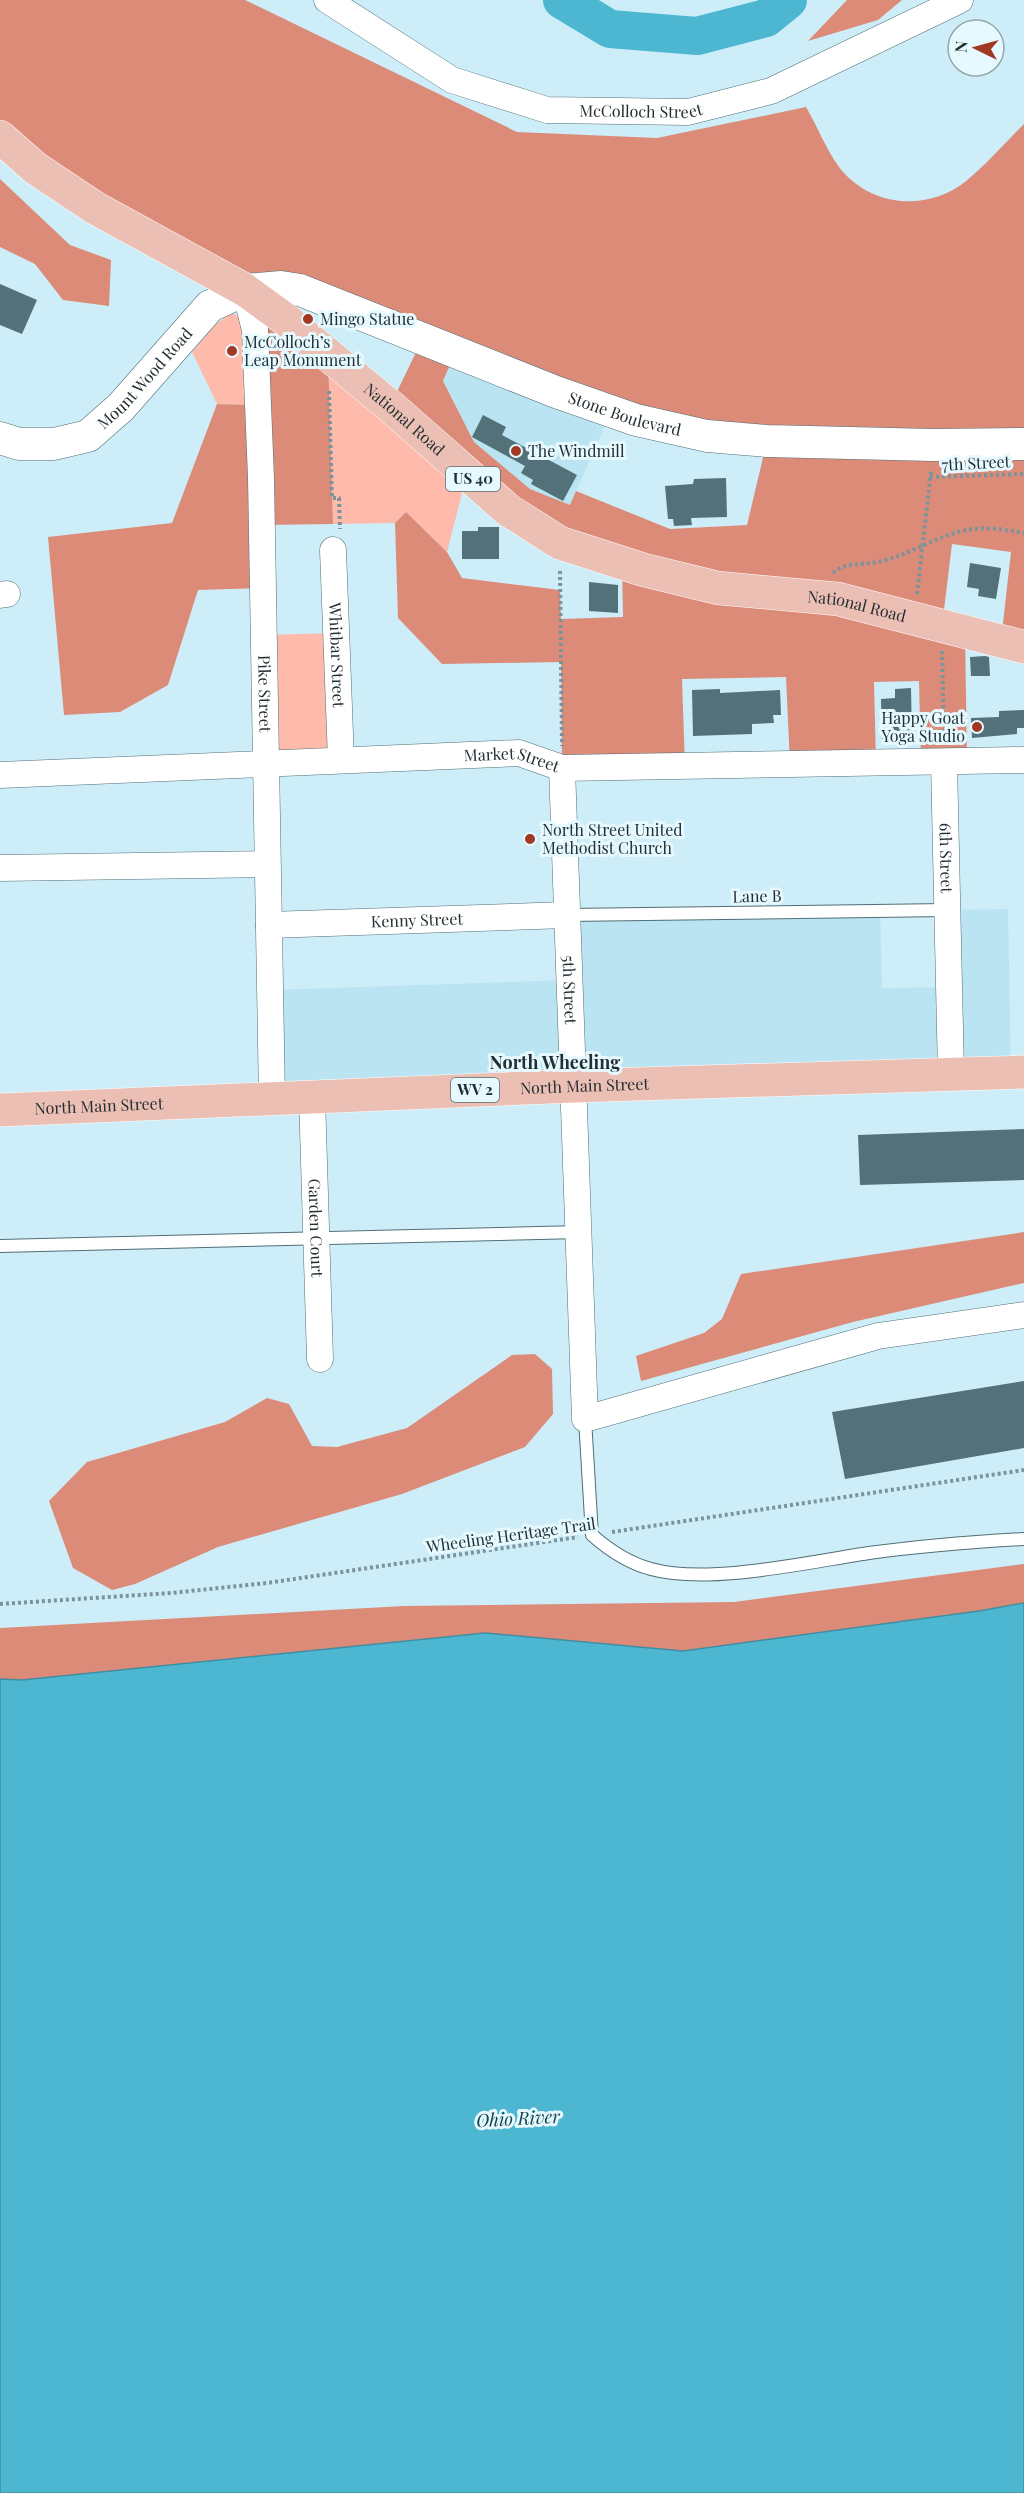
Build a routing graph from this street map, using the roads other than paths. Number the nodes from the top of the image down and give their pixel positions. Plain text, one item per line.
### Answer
1 (327, 0) edge
2 (960, 0) edge
3 (0, 137) edge
4 (245, 290) junction
5 (0, 438) edge
6 (1022, 451) edge
7 (337, 544) road end
8 (1024, 647) edge
9 (341, 760) junction
10 (1024, 760) edge
11 (944, 762) junction
12 (265, 764) junction
13 (562, 768) junction
14 (0, 775) edge
15 (267, 864) junction
16 (0, 868) edge
17 (947, 910) junction
18 (567, 915) junction
19 (269, 925) junction
20 (1024, 1072) edge
21 (951, 1074) junction
22 (575, 1086) junction
23 (312, 1096) junction
24 (272, 1099) junction
25 (0, 1110) edge
26 (580, 1232) junction
27 (316, 1238) junction
28 (0, 1246) edge
29 (1024, 1315) edge
30 (320, 1359) dead end
31 (585, 1419) junction
32 (1024, 1539) edge

1 - 2 street, McColloch Street
3 - 4 main road, National Road / US 40
4 - 5 street, Mount Wood Road
4 - 6 street, Stone Boulevard
4 - 8 main road, National Road / US 40
4 - 12 street, Pike Street
7 - 9 street, Whitbar Street
9 - 12 street, Market Street
9 - 13 street, Market Street
10 - 11 street, Market Street
11 - 13 street, Market Street
11 - 17 street, 6th Street
12 - 14 street, Market Street
12 - 15 street, Pike Street
13 - 18 street, 5th Street
15 - 16 street
15 - 19 street, Pike Street
17 - 18 lane, Lane B
17 - 21 street, 6th Street
18 - 19 street, Kenny Street
18 - 22 street, 5th Street
19 - 24 street, Pike Street
20 - 21 main road, North Main Street / WV 2
21 - 22 main road, North Main Street / WV 2
22 - 23 main road, North Main Street / WV 2
22 - 26 street, 5th Street
23 - 24 main road, North Main Street / WV 2
23 - 27 street, Garden Court
24 - 25 main road, North Main Street / WV 2
26 - 27 lane
26 - 31 street, 5th Street
27 - 28 lane
27 - 30 street, Garden Court
29 - 31 street
31 - 32 lane

